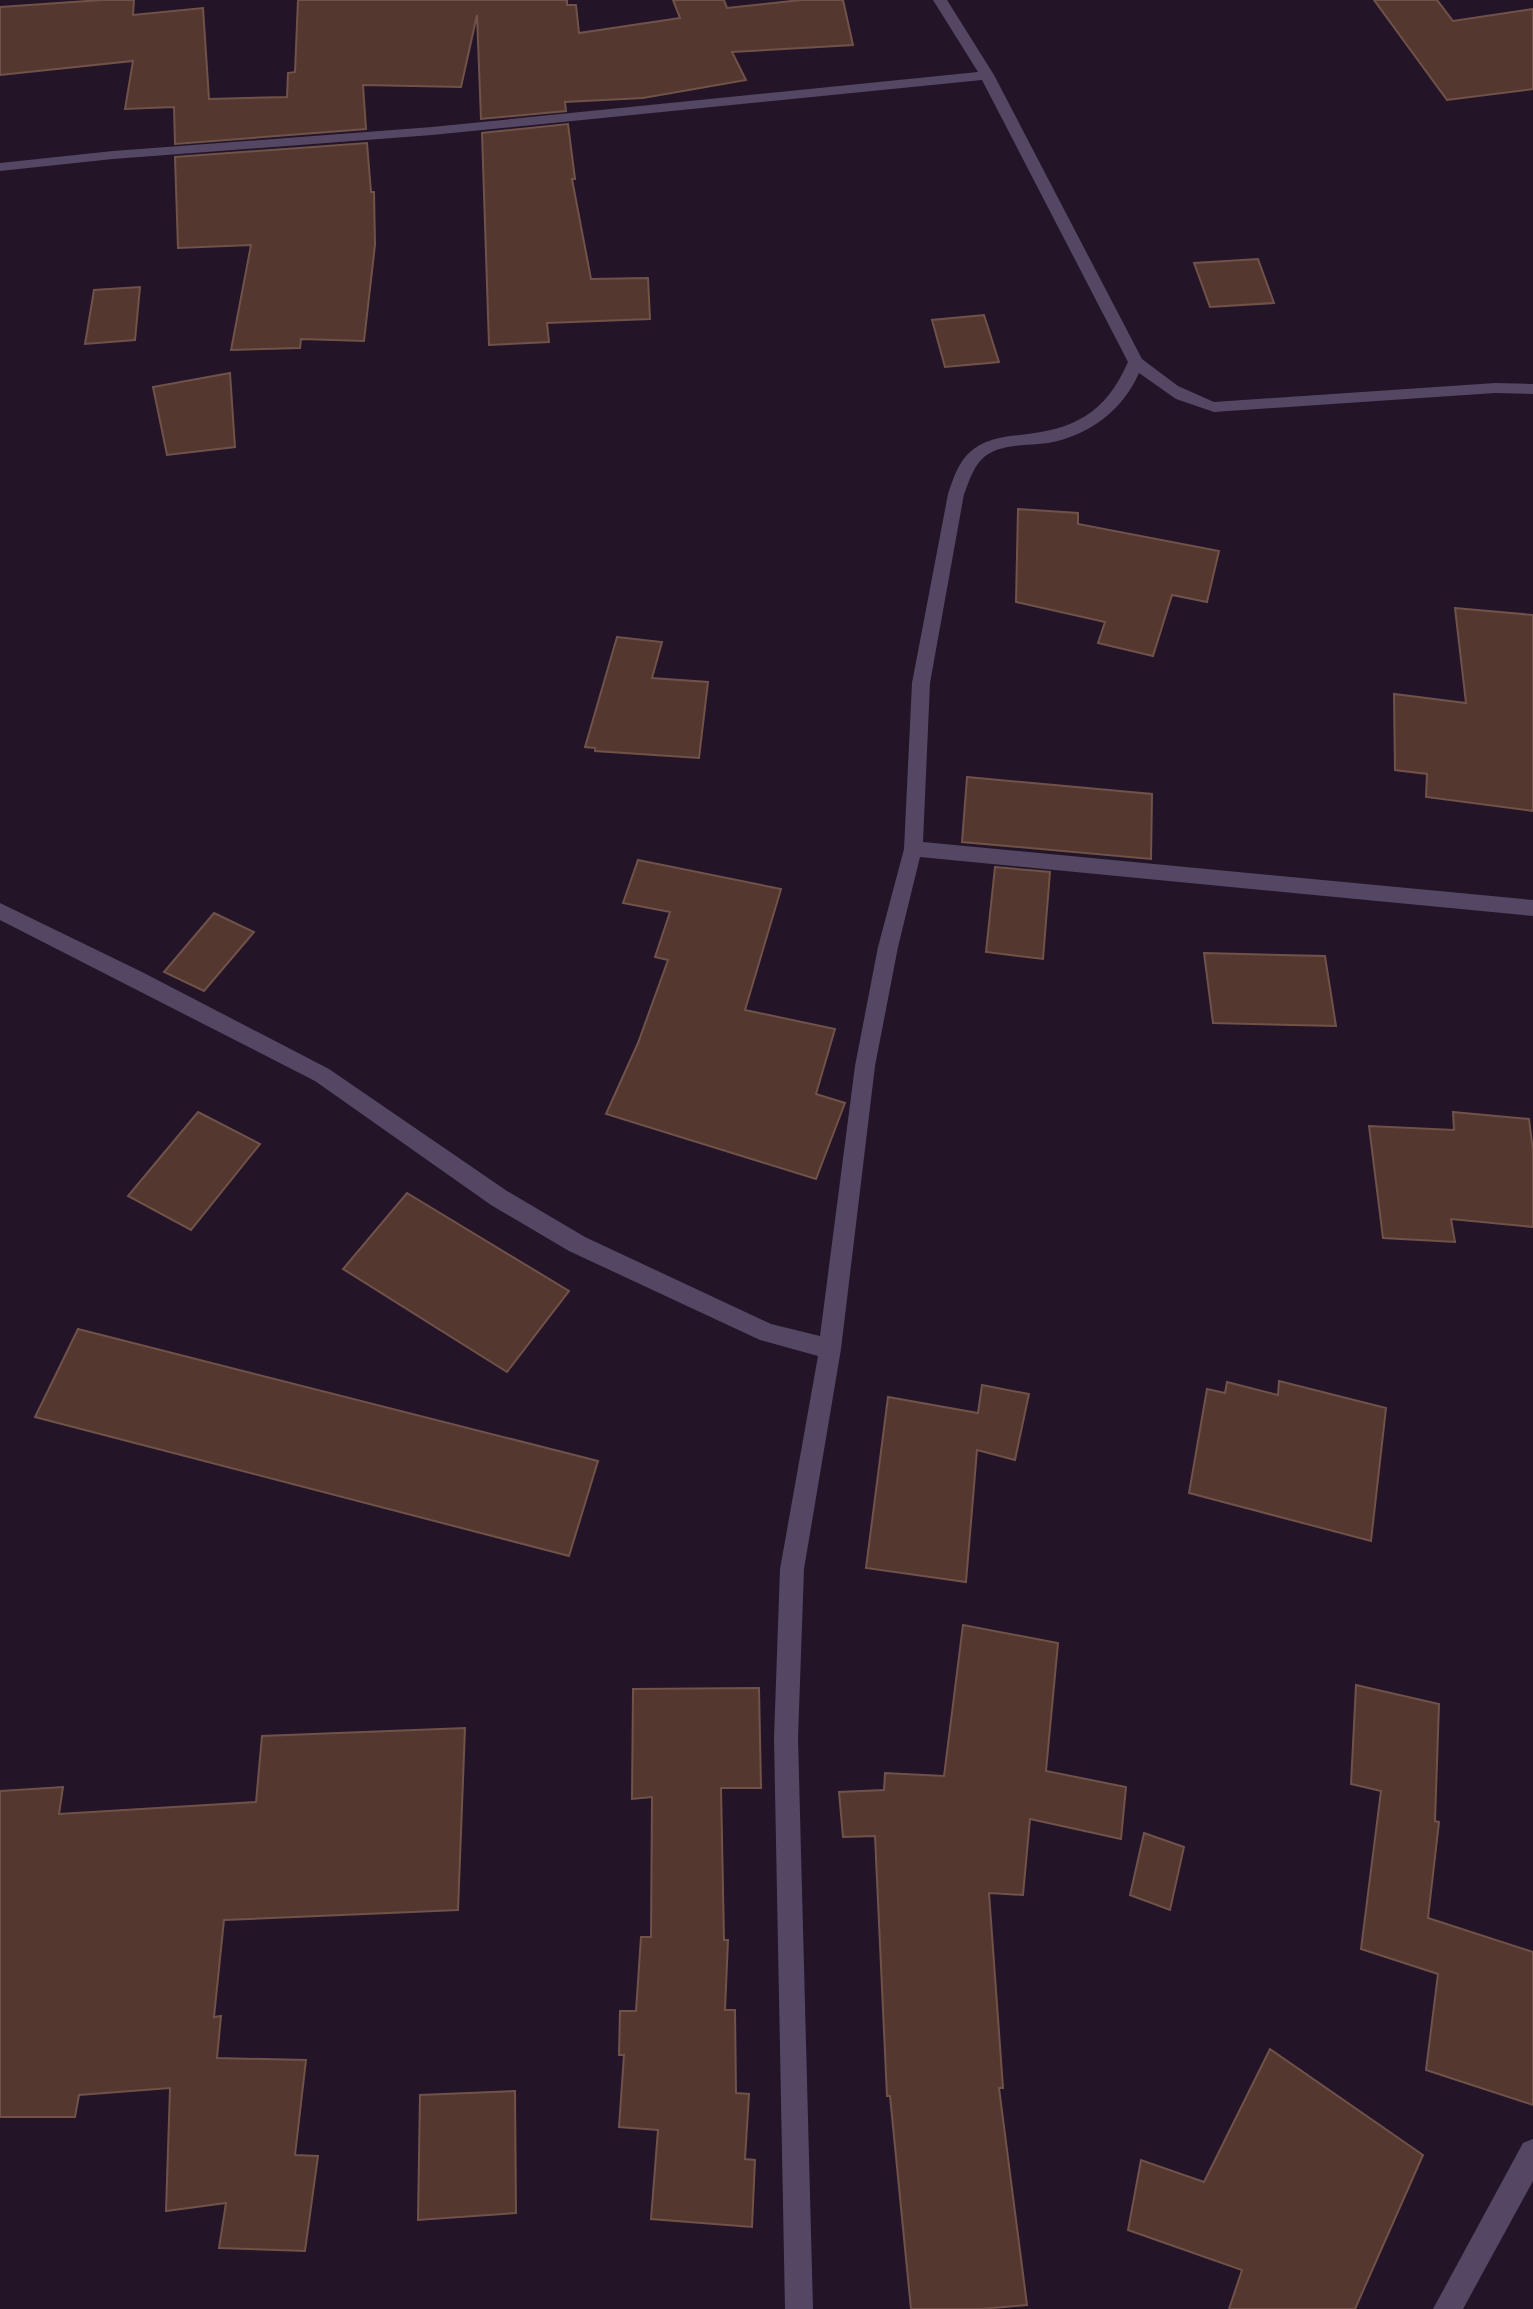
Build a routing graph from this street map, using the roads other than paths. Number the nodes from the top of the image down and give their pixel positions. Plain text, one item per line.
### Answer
1 (940, 0) edge
2 (987, 75) junction
3 (0, 167) edge
4 (1136, 362) junction
5 (1533, 390) edge
6 (912, 849) junction
7 (1533, 908) edge
8 (0, 911) edge
9 (830, 1349) junction
10 (1533, 2153) edge
11 (799, 2309) edge
12 (1447, 2309) edge

1 - 2 street
2 - 3 street
2 - 4 street
4 - 5 street
4 - 6 street
6 - 7 street
6 - 9 street
8 - 9 street
9 - 11 street
10 - 12 street

